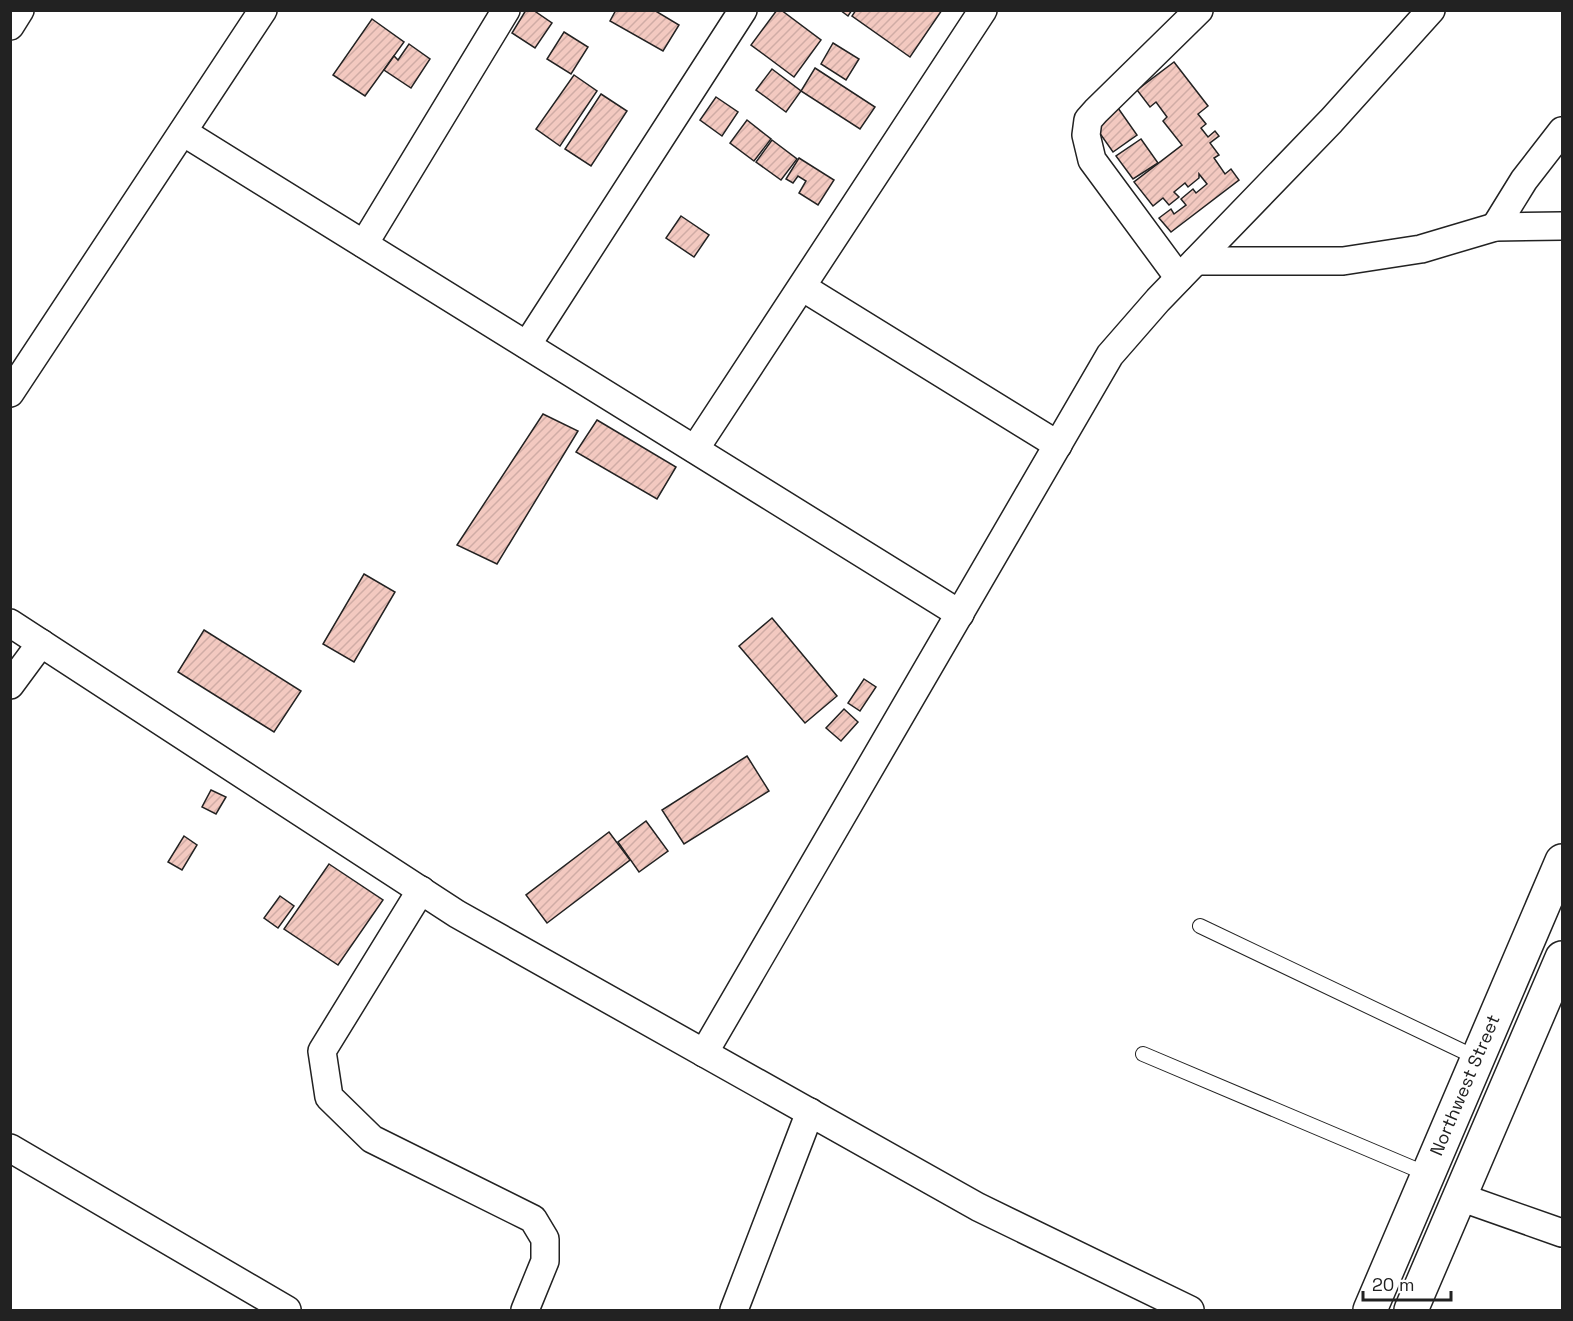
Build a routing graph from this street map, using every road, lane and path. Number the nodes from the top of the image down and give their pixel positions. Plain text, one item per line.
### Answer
1 (20, 10) edge
2 (263, 10) edge
3 (506, 10) edge
4 (742, 10) edge
5 (983, 10) edge
6 (1199, 10) edge
7 (1431, 10) edge
8 (10, 26) edge
9 (1563, 131) edge
10 (183, 132) junction
11 (1496, 226) junction
12 (1563, 226) edge
13 (364, 244) junction
14 (1187, 270) junction
15 (801, 287) junction
16 (527, 345) junction
17 (10, 393) edge
18 (1058, 444) junction
19 (695, 449) junction
20 (960, 614) junction
21 (10, 623) edge
22 (41, 643) junction
23 (10, 685) edge
24 (1563, 861) edge
25 (421, 890) junction
26 (1200, 926) dead end
27 (1563, 958) edge
28 (705, 1053) junction
29 (1143, 1054) dead end
30 (1477, 1058) junction
31 (810, 1112) junction
32 (10, 1148) edge
33 (1427, 1174) junction
34 (1460, 1197) junction
35 (1563, 1233) edge
36 (287, 1311) edge
37 (525, 1311) edge
38 (734, 1311) edge
39 (1190, 1311) edge
40 (1370, 1311) edge
41 (1411, 1311) edge

1 - 8 street
2 - 10 street
3 - 13 street
4 - 16 street
5 - 15 street
6 - 14 street
7 - 14 street
9 - 11 street
10 - 13 street
10 - 17 street
11 - 12 street
11 - 14 street
13 - 16 street
14 - 18 street
15 - 18 street
15 - 19 street
16 - 19 street
18 - 20 street
19 - 20 street
20 - 28 street
21 - 22 street
22 - 23 street
22 - 25 street
24 - 30 main road, Northwest Street
25 - 28 street
25 - 37 street
26 - 30 lane
27 - 34 main road
28 - 31 street
29 - 33 lane
30 - 33 main road, Northwest Street
31 - 38 street
31 - 39 street
32 - 36 street
33 - 40 main road, Northwest Street
34 - 35 street
34 - 41 main road

